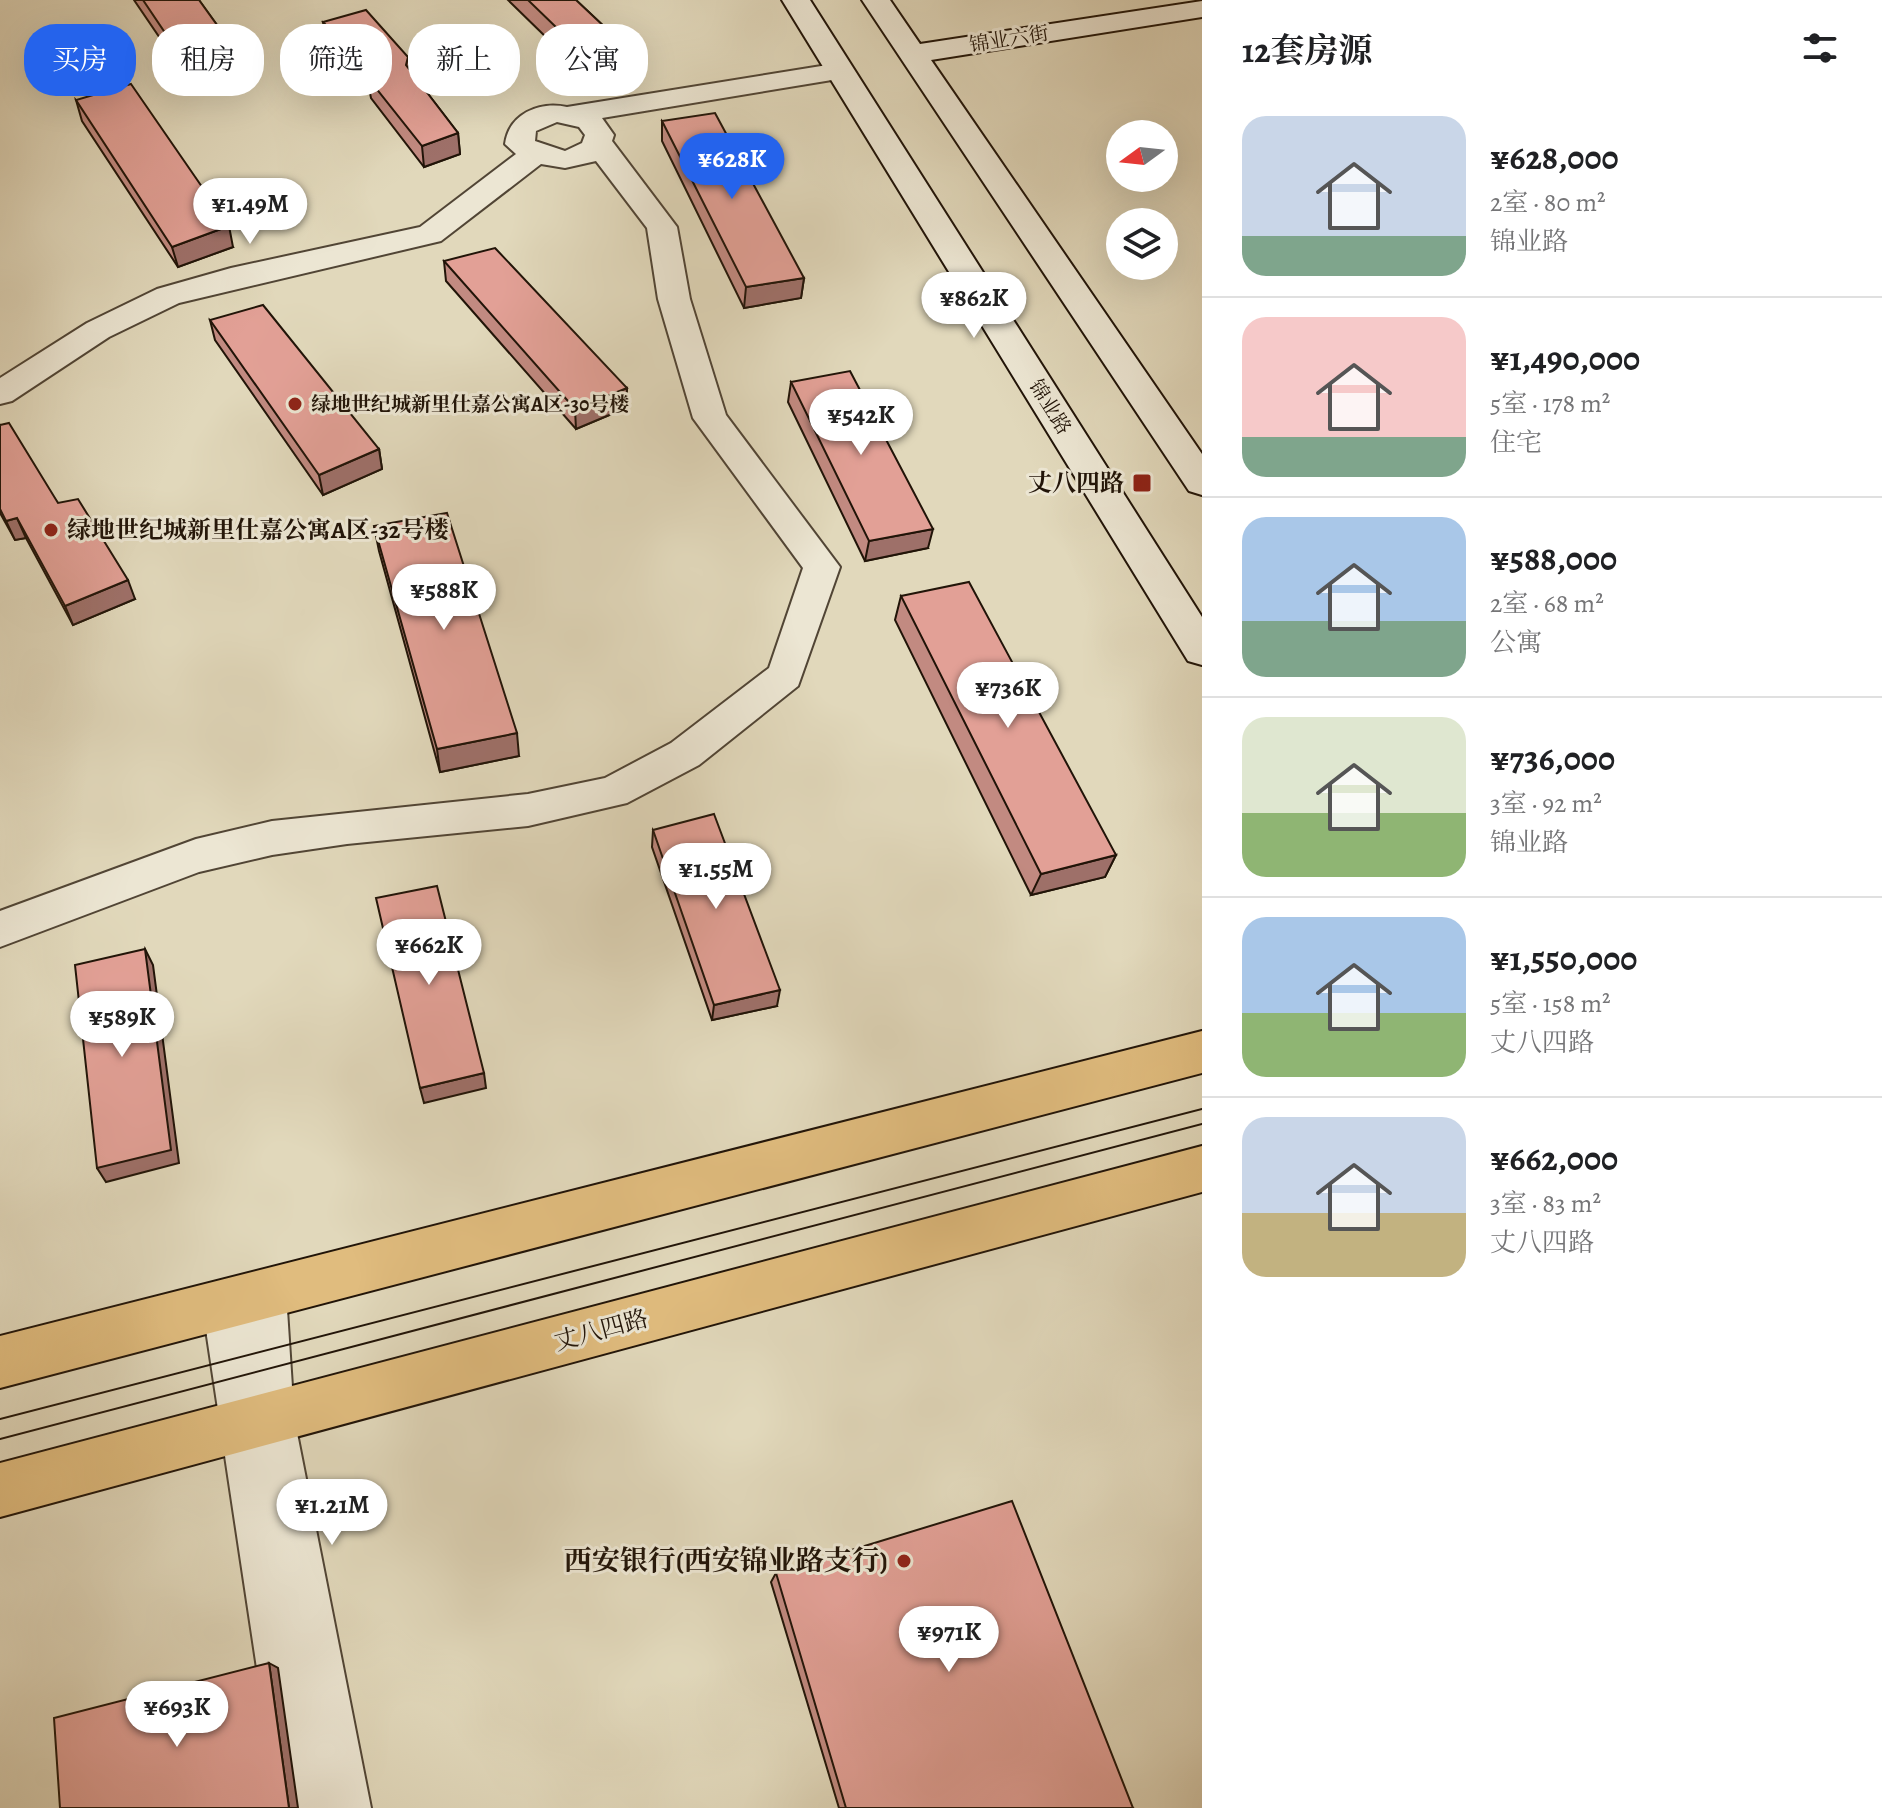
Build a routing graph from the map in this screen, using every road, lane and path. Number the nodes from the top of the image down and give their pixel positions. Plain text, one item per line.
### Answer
1 (796, 0) edge
2 (876, 0) edge
3 (1202, 9) edge
4 (912, 54) junction
5 (846, 82) junction
6 (573, 114) junction
7 (599, 139) junction
8 (534, 155) junction
9 (0, 393) edge
10 (1202, 482) edge
11 (1202, 650) edge
12 (0, 929) edge
13 (1202, 1052) edge
14 (1202, 1169) edge
15 (244, 1298) junction
16 (0, 1362) edge
17 (256, 1422) junction
18 (0, 1490) edge
19 (307, 1808) edge
20 (342, 1808) edge

1 - 5 main road, 锦业路
2 - 4 main road
3 - 4 main road, 锦业六街
4 - 10 main road
5 - 6 street
5 - 7 street
5 - 11 main road, 锦业路
6 - 7 street
6 - 8 street
7 - 8 street
7 - 12 street
8 - 9 street
13 - 15 main road
14 - 17 main road, 丈八四路
15 - 16 main road
15 - 17 street
17 - 18 main road, 丈八四路
17 - 19 street
17 - 20 street

